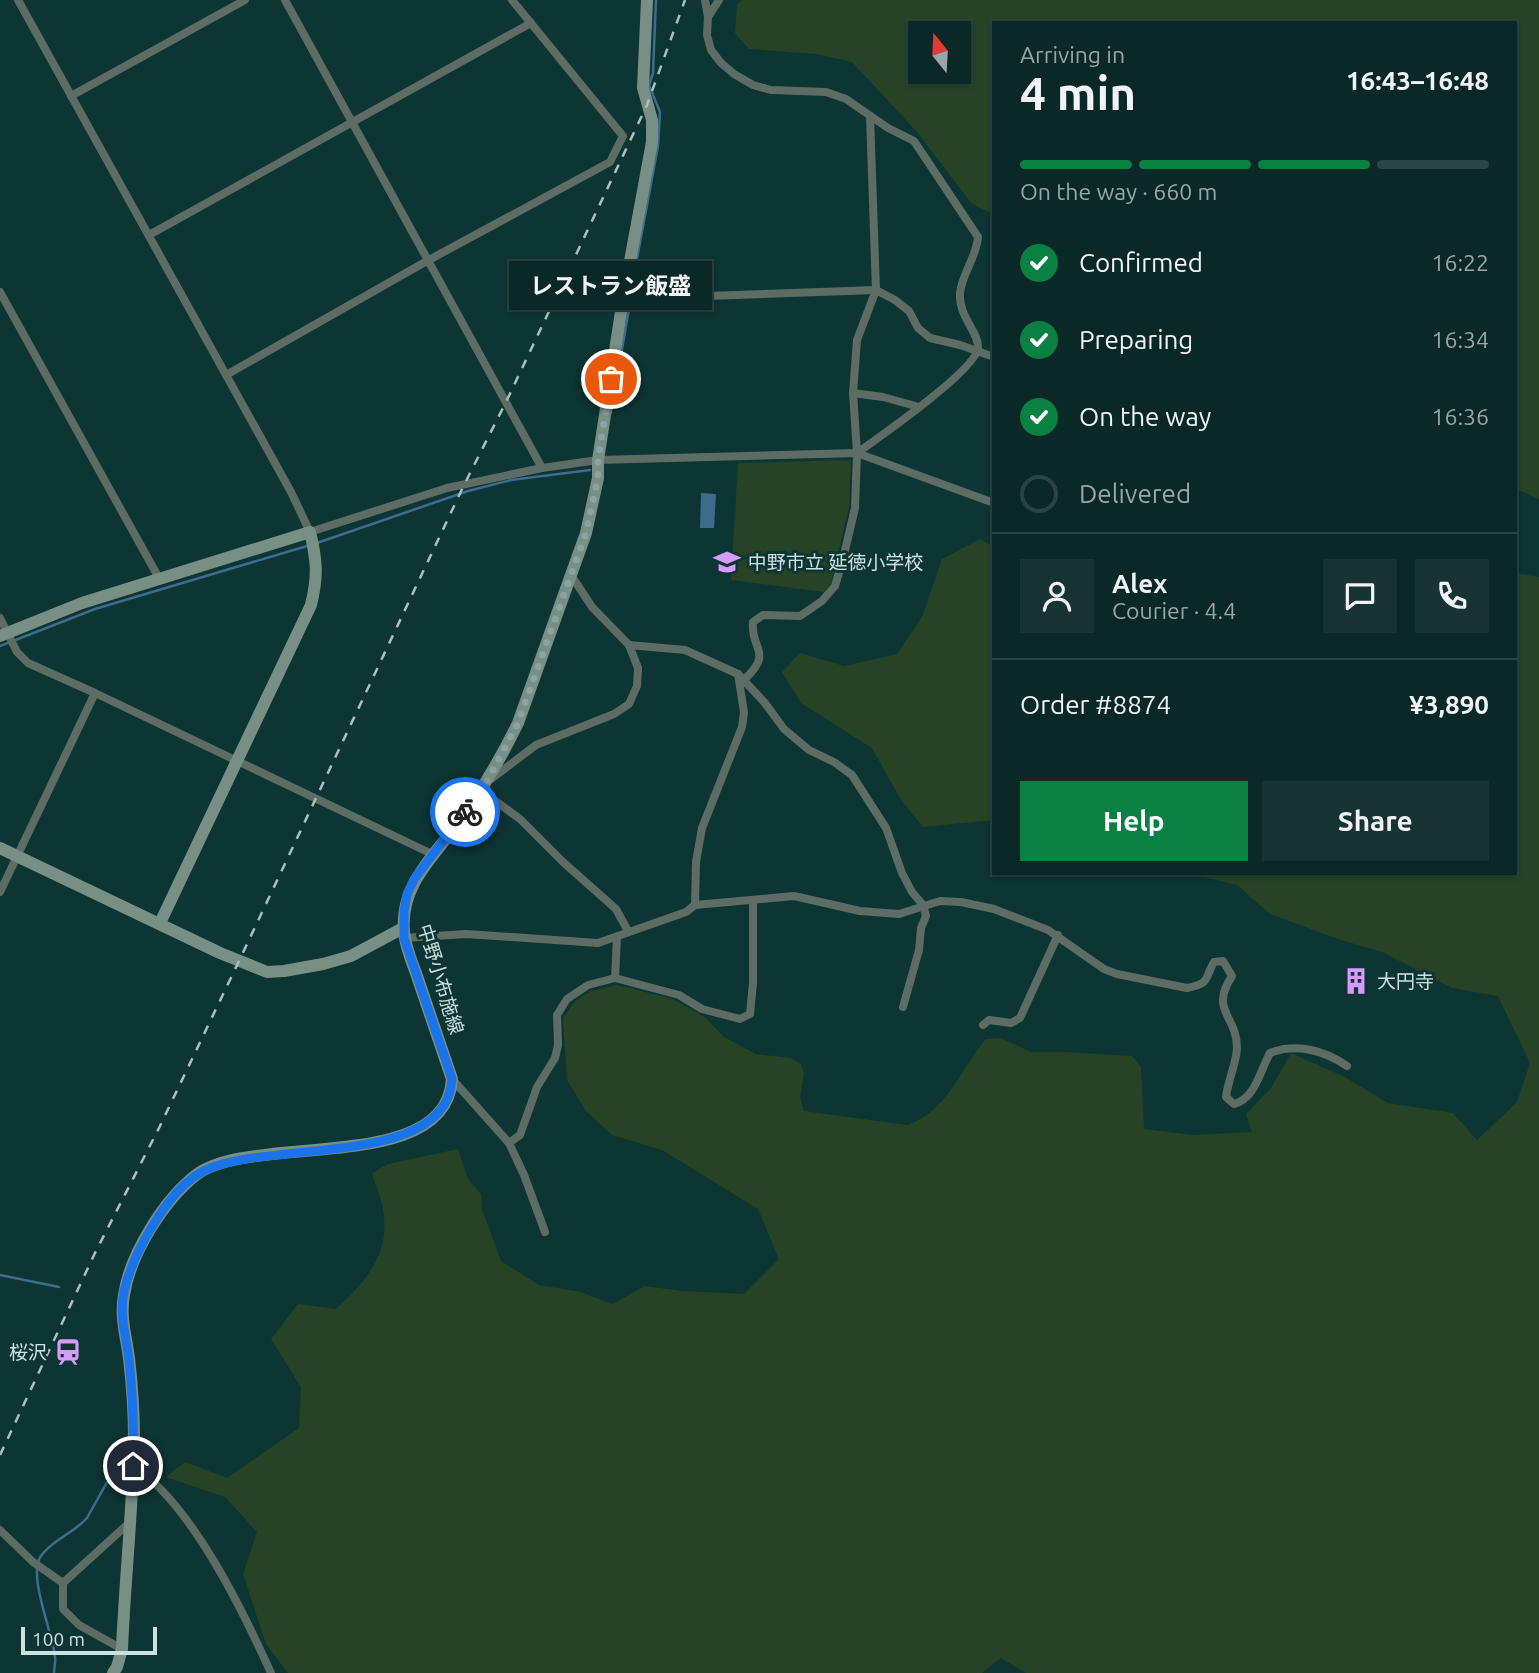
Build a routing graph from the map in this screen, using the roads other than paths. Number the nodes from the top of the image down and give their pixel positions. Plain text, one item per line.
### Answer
1 (18, 0) edge
2 (245, 0) edge
3 (285, 0) edge
4 (512, 0) edge
5 (648, 0) edge
6 (705, 0) edge
7 (719, 0) edge
8 (708, 17) junction
9 (531, 23) junction
10 (71, 96) junction
11 (870, 116) junction
12 (351, 123) junction
13 (149, 235) junction
14 (427, 261) junction
15 (876, 290) junction
16 (0, 292) edge
17 (623, 299) junction
18 (977, 352) junction
19 (992, 356) edge
20 (226, 375) junction
21 (853, 393) junction
22 (919, 407) junction
23 (857, 453) junction
24 (598, 460) junction
25 (542, 468) junction
26 (992, 502) edge
27 (310, 532) junction
28 (571, 575) junction
29 (160, 580) junction
30 (0, 618) edge
31 (4, 634) edge
32 (629, 645) junction
33 (742, 676) junction
34 (94, 693) junction
35 (237, 761) junction
36 (483, 786) junction
37 (0, 848) edge
38 (432, 854) junction
39 (17, 856) junction
40 (0, 892) edge
41 (753, 901) junction
42 (695, 905) junction
43 (923, 905) junction
44 (160, 923) junction
45 (628, 931) junction
46 (404, 933) junction
47 (1058, 935) junction
48 (617, 937) junction
49 (615, 978) junction
50 (903, 1007) dead end
51 (983, 1025) dead end
52 (1348, 1066) dead end
53 (452, 1079) junction
54 (509, 1143) junction
55 (545, 1232) dead end
56 (133, 1466) junction
57 (129, 1523) junction
58 (0, 1530) edge
59 (63, 1583) junction
60 (122, 1648) junction
61 (113, 1673) edge
62 (271, 1673) edge

1 - 10 street
2 - 10 street
3 - 12 street
4 - 9 street
5 - 17 main road, 中野小布施線
6 - 8 street
7 - 8 street
8 - 11 street
9 - 12 street
9 - 14 street
10 - 13 street
11 - 15 street
11 - 18 street
12 - 13 street
12 - 14 street
13 - 20 street
14 - 20 street
14 - 25 street
15 - 17 street
15 - 18 street
15 - 21 street
16 - 29 street
17 - 24 main road, 中野小布施線
18 - 19 street
18 - 22 street
20 - 27 street
21 - 22 street
21 - 23 street
22 - 23 street
23 - 24 street
23 - 26 street
23 - 33 street
24 - 25 street
24 - 28 main road, 中野小布施線
25 - 27 street
27 - 29 main road
27 - 35 main road
28 - 32 street
28 - 36 main road, 中野小布施線
29 - 31 main road
30 - 31 street
31 - 34 street
32 - 33 street
32 - 36 street
33 - 42 street
33 - 43 street
34 - 35 street
34 - 39 street
35 - 38 street
35 - 44 main road
36 - 38 main road, 中野小布施線
36 - 45 street
37 - 39 main road
38 - 46 main road, 中野小布施線
39 - 40 street
39 - 44 main road
41 - 42 street
41 - 43 street
41 - 49 street
42 - 45 street
43 - 47 street
43 - 50 street
44 - 46 main road
45 - 48 street
46 - 48 street
46 - 53 main road, 中野小布施線
47 - 51 street
47 - 52 street
48 - 49 street
49 - 54 street
53 - 54 street
53 - 56 main road
54 - 55 street
56 - 57 main road
56 - 62 street
57 - 59 street
57 - 60 main road
58 - 59 street
59 - 60 street
60 - 61 main road

